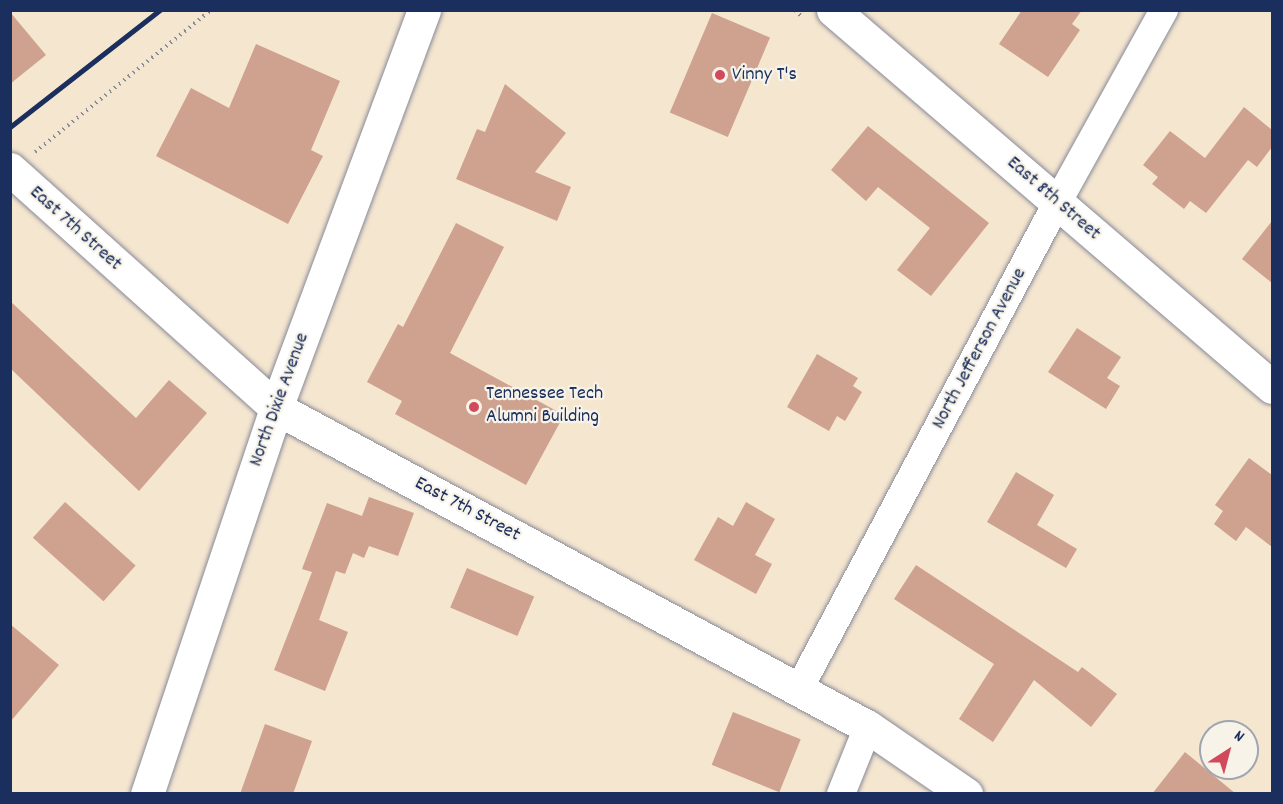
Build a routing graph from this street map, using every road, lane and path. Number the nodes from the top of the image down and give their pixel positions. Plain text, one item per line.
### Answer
1 (211, 10) edge
2 (424, 10) edge
3 (833, 10) edge
4 (1164, 10) edge
5 (12, 171) edge
6 (1057, 203) junction
7 (1272, 387) edge
8 (276, 408) junction
9 (799, 689) junction
10 (868, 727) junction
11 (147, 794) edge
12 (841, 794) edge
13 (966, 794) edge

1 - 5 path
2 - 8 street, North Dixie Avenue
3 - 6 street, East 8th Street
4 - 6 street, North Jefferson Avenue
5 - 8 street, East 7th Street
6 - 7 street, East 8th Street
6 - 9 street, North Jefferson Avenue
8 - 9 street, East 7th Street
8 - 11 street, North Dixie Avenue
9 - 10 street, East 7th Street
10 - 12 street
10 - 13 street, East 7th Street

